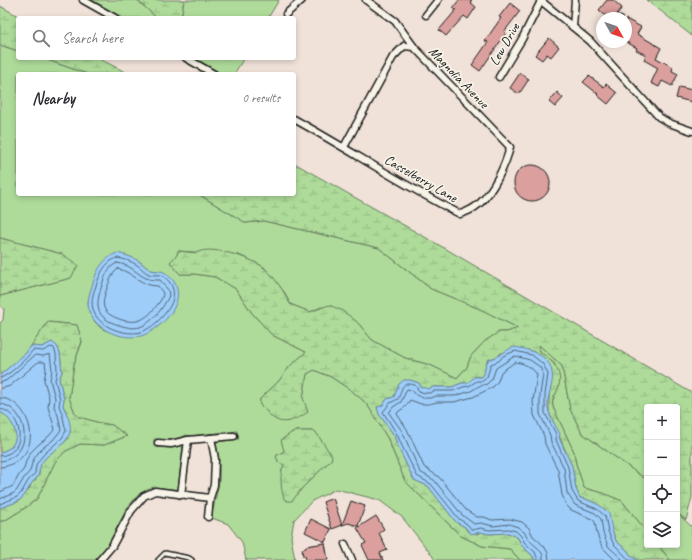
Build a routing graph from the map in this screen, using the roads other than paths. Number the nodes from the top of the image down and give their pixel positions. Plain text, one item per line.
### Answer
1 (83, 0) edge
2 (302, 0) edge
3 (366, 0) edge
4 (438, 0) edge
5 (541, 0) edge
6 (575, 0) edge
7 (286, 14) dead end
8 (426, 15) dead end
9 (111, 16) edge
10 (573, 28) junction
11 (414, 47) junction
12 (190, 60) edge
13 (210, 72) edge
14 (499, 77) dead end
15 (296, 120) edge
16 (692, 130) edge
17 (510, 146) joint
18 (344, 147) junction
19 (234, 436) dead end
20 (211, 438) junction
21 (188, 440) junction
22 (158, 443) dead end
23 (181, 494) junction
24 (210, 498) junction
25 (208, 517) dead end
26 (345, 544) dead end
27 (100, 560) edge
28 (158, 560) edge
29 (192, 560) edge
30 (352, 560) edge

1 - 9 street
2 - 7 street
3 - 11 street
4 - 8 street
5 - 10 street
5 - 14 street, Lew Drive
6 - 10 street
10 - 16 street
11 - 17 street, Magnolia Avenue
11 - 18 street, Magnolia Avenue
12 - 13 street
15 - 18 street, Casselberry Lane
17 - 18 street, Casselberry Lane
19 - 20 street
20 - 21 street
20 - 24 street
21 - 22 street
21 - 23 street
23 - 24 street
23 - 27 street
24 - 25 street
26 - 30 street
28 - 29 lane

